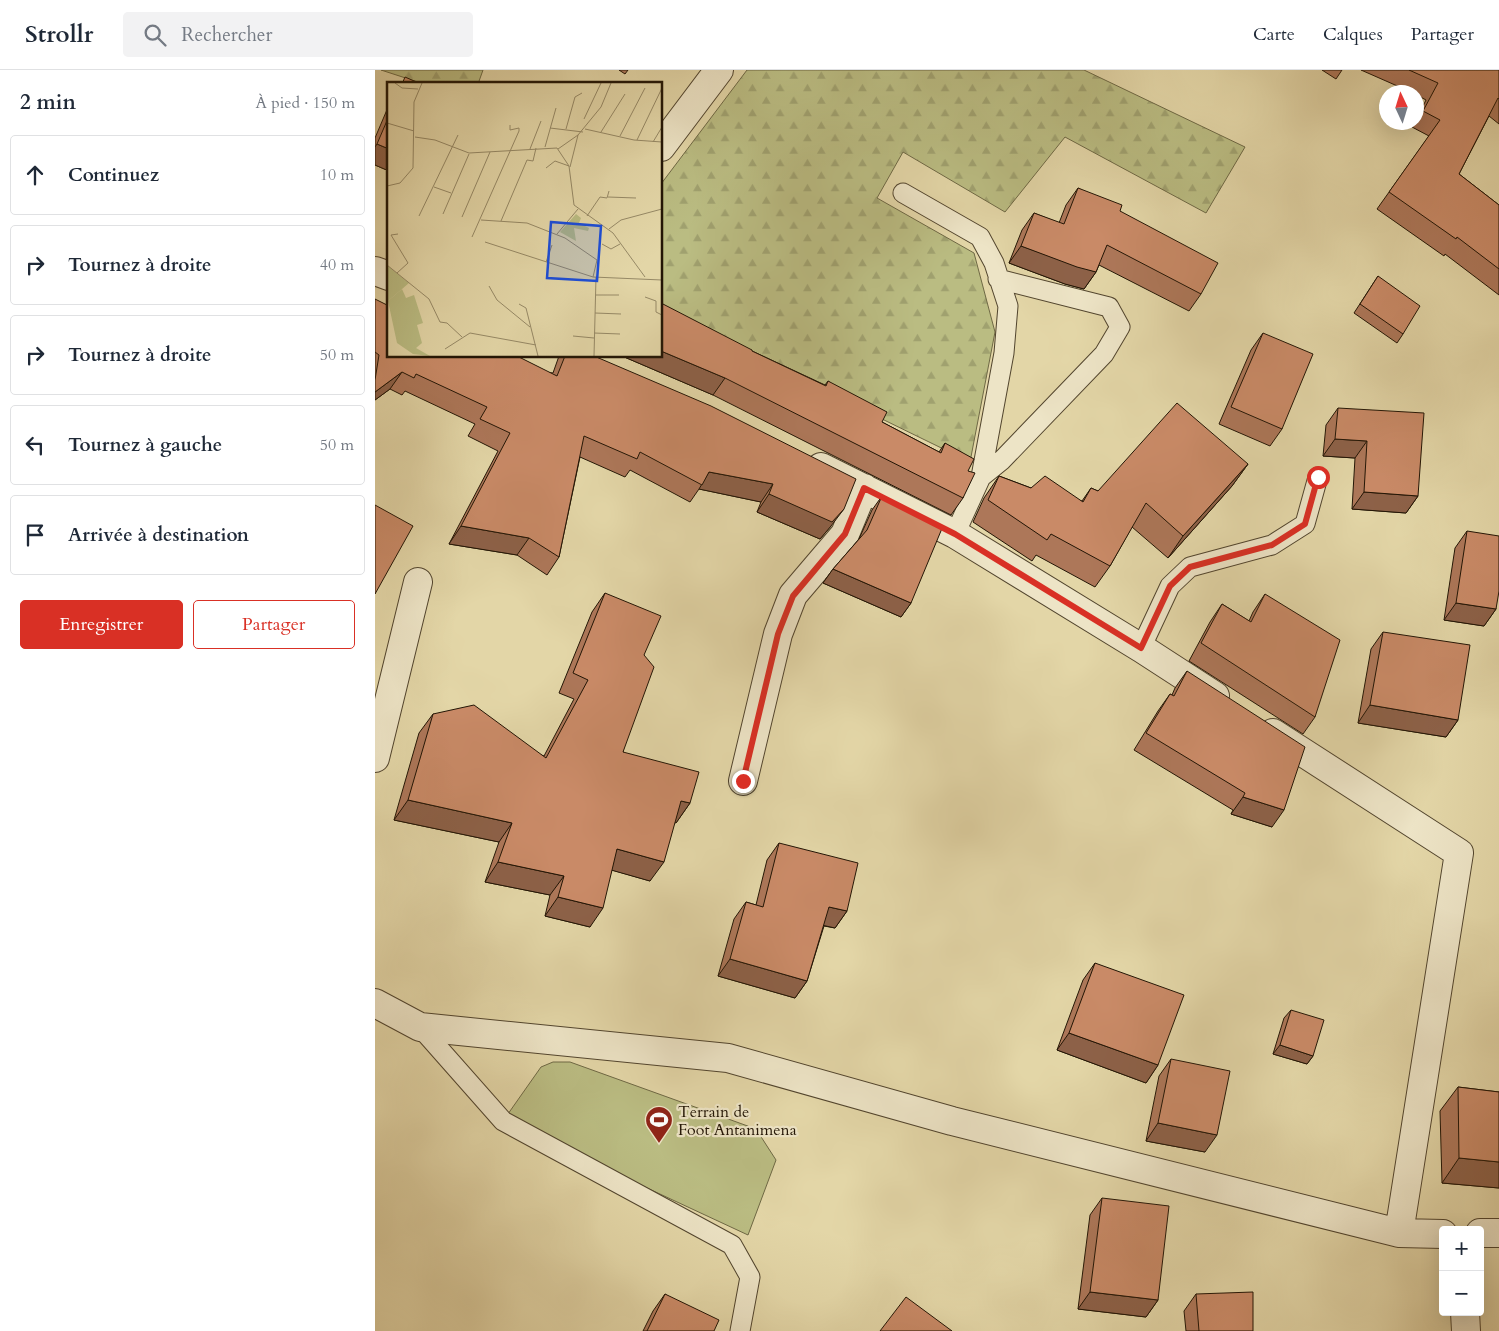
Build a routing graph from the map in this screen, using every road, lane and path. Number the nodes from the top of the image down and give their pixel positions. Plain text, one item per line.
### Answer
1 (719, 70) edge
2 (663, 145) edge
3 (903, 193) dead end
4 (375, 271) edge
5 (387, 275) edge
6 (998, 278) junction
7 (803, 457) edge
8 (981, 477) junction
9 (1318, 477) dead end
10 (864, 488) junction
11 (955, 534) junction
12 (418, 582) dead end
13 (1141, 648) junction
14 (375, 758) edge
15 (743, 781) dead end
16 (375, 1003) edge
17 (420, 1027) junction
18 (1399, 1233) junction
19 (1484, 1233) edge
20 (1499, 1233) edge
21 (1439, 1234) edge
22 (1465, 1316) edge
23 (740, 1331) edge
24 (1466, 1331) edge

1 - 2 street
3 - 6 lane
4 - 5 street
6 - 8 lane
6 - 8 lane
7 - 10 street
8 - 11 lane
9 - 13 lane
10 - 11 street
10 - 15 street
11 - 13 street
12 - 14 street
13 - 18 street
16 - 17 street
17 - 18 street
17 - 23 lane
18 - 21 street
19 - 20 street
22 - 24 street

